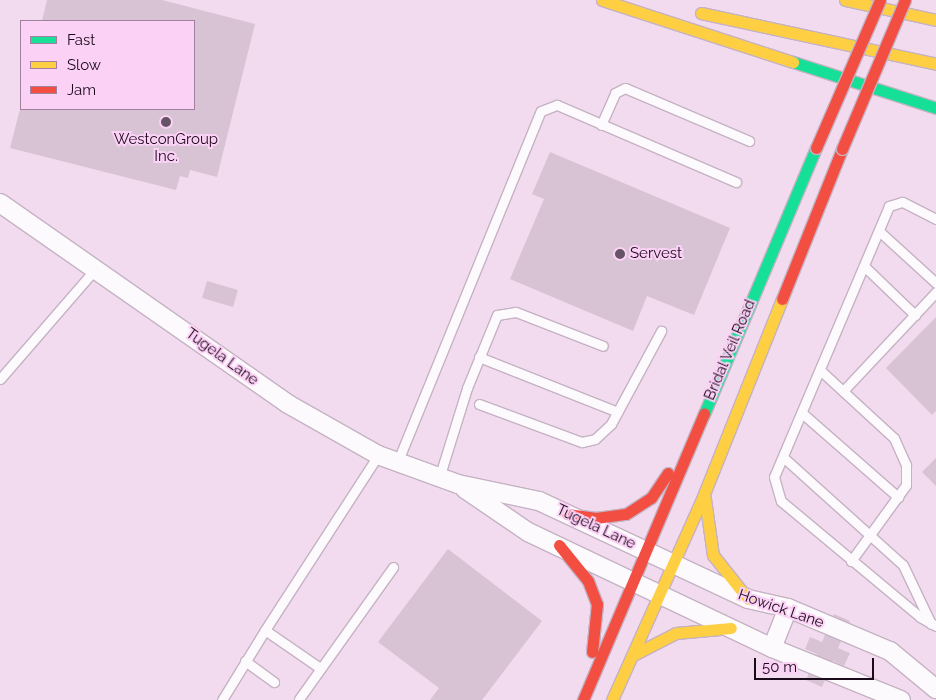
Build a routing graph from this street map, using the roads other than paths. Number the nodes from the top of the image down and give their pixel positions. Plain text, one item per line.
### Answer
1 (602, 0) edge
2 (641, 0) edge
3 (845, 0) edge
4 (880, 0) edge
5 (905, 0) edge
6 (660, 4) dead end
7 (690, 10) dead end
8 (936, 20) edge
9 (936, 64) edge
10 (936, 108) edge
11 (601, 125) junction
12 (749, 141) dead end
13 (736, 182) dead end
14 (0, 204) edge
15 (936, 219) edge
16 (879, 231) junction
17 (864, 266) junction
18 (96, 268) junction
19 (936, 283) edge
20 (936, 292) edge
21 (915, 315) junction
22 (662, 331) dead end
23 (736, 336) junction
24 (603, 346) dead end
25 (480, 357) junction
26 (820, 370) junction
27 (0, 378) edge
28 (843, 391) junction
29 (479, 404) dead end
30 (618, 412) junction
31 (802, 412) junction
32 (378, 455) junction
33 (783, 456) junction
34 (397, 462) junction
35 (439, 478) junction
36 (458, 484) junction
37 (704, 494) junction
38 (898, 497) junction
39 (567, 514) junction
40 (872, 533) junction
41 (559, 544) junction
42 (646, 550) junction
43 (851, 561) junction
44 (672, 565) junction
45 (393, 567) dead end
46 (633, 580) junction
47 (660, 595) junction
48 (748, 599) junction
49 (788, 608) junction
50 (933, 625) edge
51 (731, 628) junction
52 (264, 630) junction
53 (772, 648) junction
54 (633, 655) junction
55 (245, 661) junction
56 (320, 668) junction
57 (274, 682) dead end
58 (936, 689) edge
59 (299, 699) edge
60 (222, 700) edge
61 (581, 700) edge
62 (612, 700) edge
63 (901, 700) edge

1 - 10 main road
2 - 6 main road
3 - 8 main road
4 - 23 main road, Bridal Veil Road, bridge
5 - 37 main road, Bridal Veil Road, bridge
7 - 9 main road
11 - 12 lane
11 - 13 lane
11 - 34 lane
14 - 18 street, Tugela Lane
15 - 16 lane
16 - 17 lane
16 - 19 lane
17 - 21 lane
17 - 26 lane
18 - 27 lane
18 - 32 street, Tugela Lane
20 - 21 lane
21 - 28 lane
22 - 30 lane
23 - 39 main road
23 - 42 main road, Bridal Veil Road
24 - 25 lane
25 - 30 lane
25 - 35 lane
26 - 28 lane
26 - 31 lane
28 - 38 lane
29 - 30 lane
31 - 33 lane
31 - 38 lane
32 - 34 street, Tugela Lane
32 - 52 lane
33 - 40 lane
33 - 43 lane
34 - 35 street, Tugela Lane
35 - 36 street, Tugela Lane
36 - 39 street, Tugela Lane
36 - 41 street, Tugela Lane
37 - 44 main road, Bridal Veil Road
37 - 48 main road
38 - 40 lane
39 - 42 street, Tugela Lane
40 - 43 lane
40 - 50 lane
41 - 46 street, Tugela Lane
41 - 61 main road
42 - 44 street, Tugela Lane
42 - 46 main road, Bridal Veil Road
43 - 50 lane
44 - 47 main road, Bridal Veil Road
44 - 48 street, Howick Lane
45 - 56 lane
46 - 47 street, Tugela Lane
46 - 61 main road, Bridal Veil Road
47 - 51 street
47 - 54 main road, Bridal Veil Road
48 - 49 street, Howick Lane
49 - 53 street
49 - 58 street, Howick Lane
51 - 53 street
51 - 54 main road
52 - 55 lane
52 - 56 lane
53 - 63 street
54 - 62 main road, Bridal Veil Road
55 - 57 lane
55 - 60 lane
56 - 59 lane

